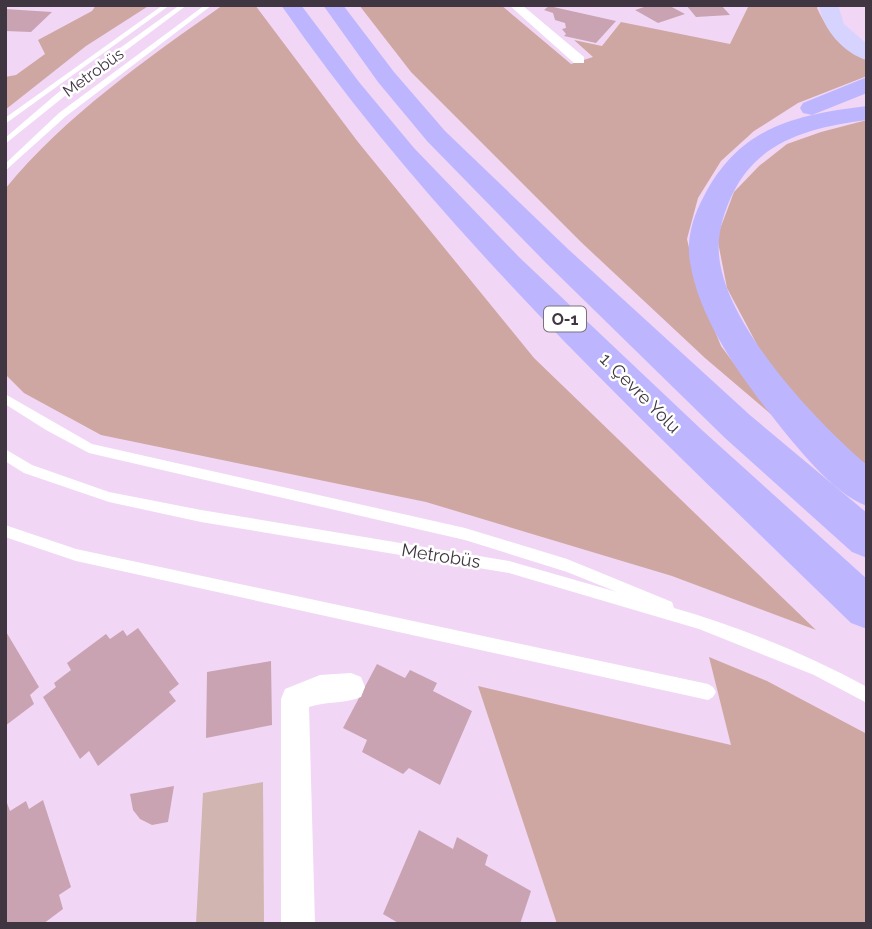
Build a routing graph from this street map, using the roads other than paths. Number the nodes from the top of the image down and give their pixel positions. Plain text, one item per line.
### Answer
1 (167, 5) edge
2 (184, 5) edge
3 (209, 5) edge
4 (291, 5) edge
5 (333, 5) edge
6 (515, 5) edge
7 (828, 5) edge
8 (867, 54) edge
9 (579, 60) dead end
10 (867, 83) edge
11 (867, 113) edge
12 (5, 122) edge
13 (5, 142) edge
14 (759, 144) junction
15 (5, 169) edge
16 (5, 398) edge
17 (5, 454) edge
18 (867, 489) edge
19 (5, 531) edge
20 (867, 539) edge
21 (867, 608) edge
22 (699, 622) junction
23 (351, 687) dead end
24 (708, 692) dead end
25 (867, 695) edge
26 (298, 924) edge

1 - 12 lane, Metrobüs
2 - 13 lane, Metrobüs
3 - 15 lane
4 - 21 highway, 1. Çevre Yolu / O-1
5 - 20 highway, O-1
6 - 9 street
7 - 8 main road
10 - 14 highway
11 - 14 highway
14 - 18 highway
16 - 22 lane
17 - 22 lane, Metrobüs
19 - 24 lane
22 - 25 lane, Metrobüs
23 - 26 street

